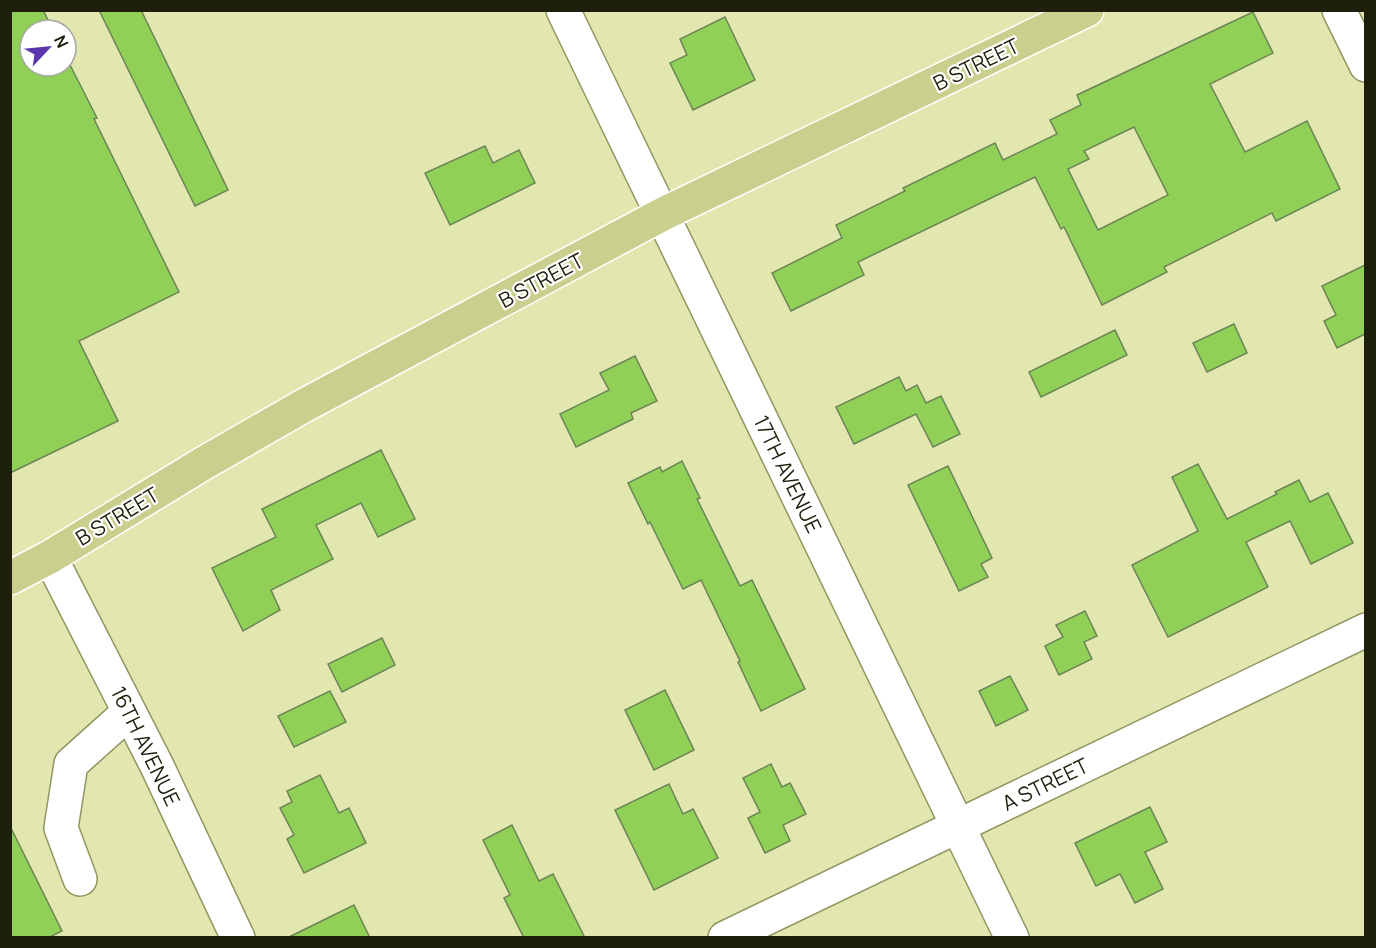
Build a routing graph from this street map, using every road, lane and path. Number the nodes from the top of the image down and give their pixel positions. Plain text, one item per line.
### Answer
1 (563, 10) edge
2 (1087, 10) edge
3 (1340, 10) edge
4 (1365, 65) edge
5 (663, 214) junction
6 (50, 557) junction
7 (10, 578) edge
8 (1365, 630) edge
9 (129, 712) junction
10 (958, 826) junction
11 (80, 879) dead end
12 (776, 927) edge
13 (238, 938) edge
14 (725, 938) edge
15 (1012, 938) edge

1 - 5 street, 17TH AVENUE
2 - 5 main road, B STREET
3 - 4 street
5 - 6 main road, B STREET
5 - 10 street, 17TH AVENUE
6 - 7 main road, B STREET
6 - 9 street, 16TH AVENUE
8 - 10 street, A STREET
9 - 11 street
9 - 13 street, 16TH AVENUE
10 - 12 street, A STREET
10 - 15 street, 17TH AVENUE
12 - 14 street, A STREET

